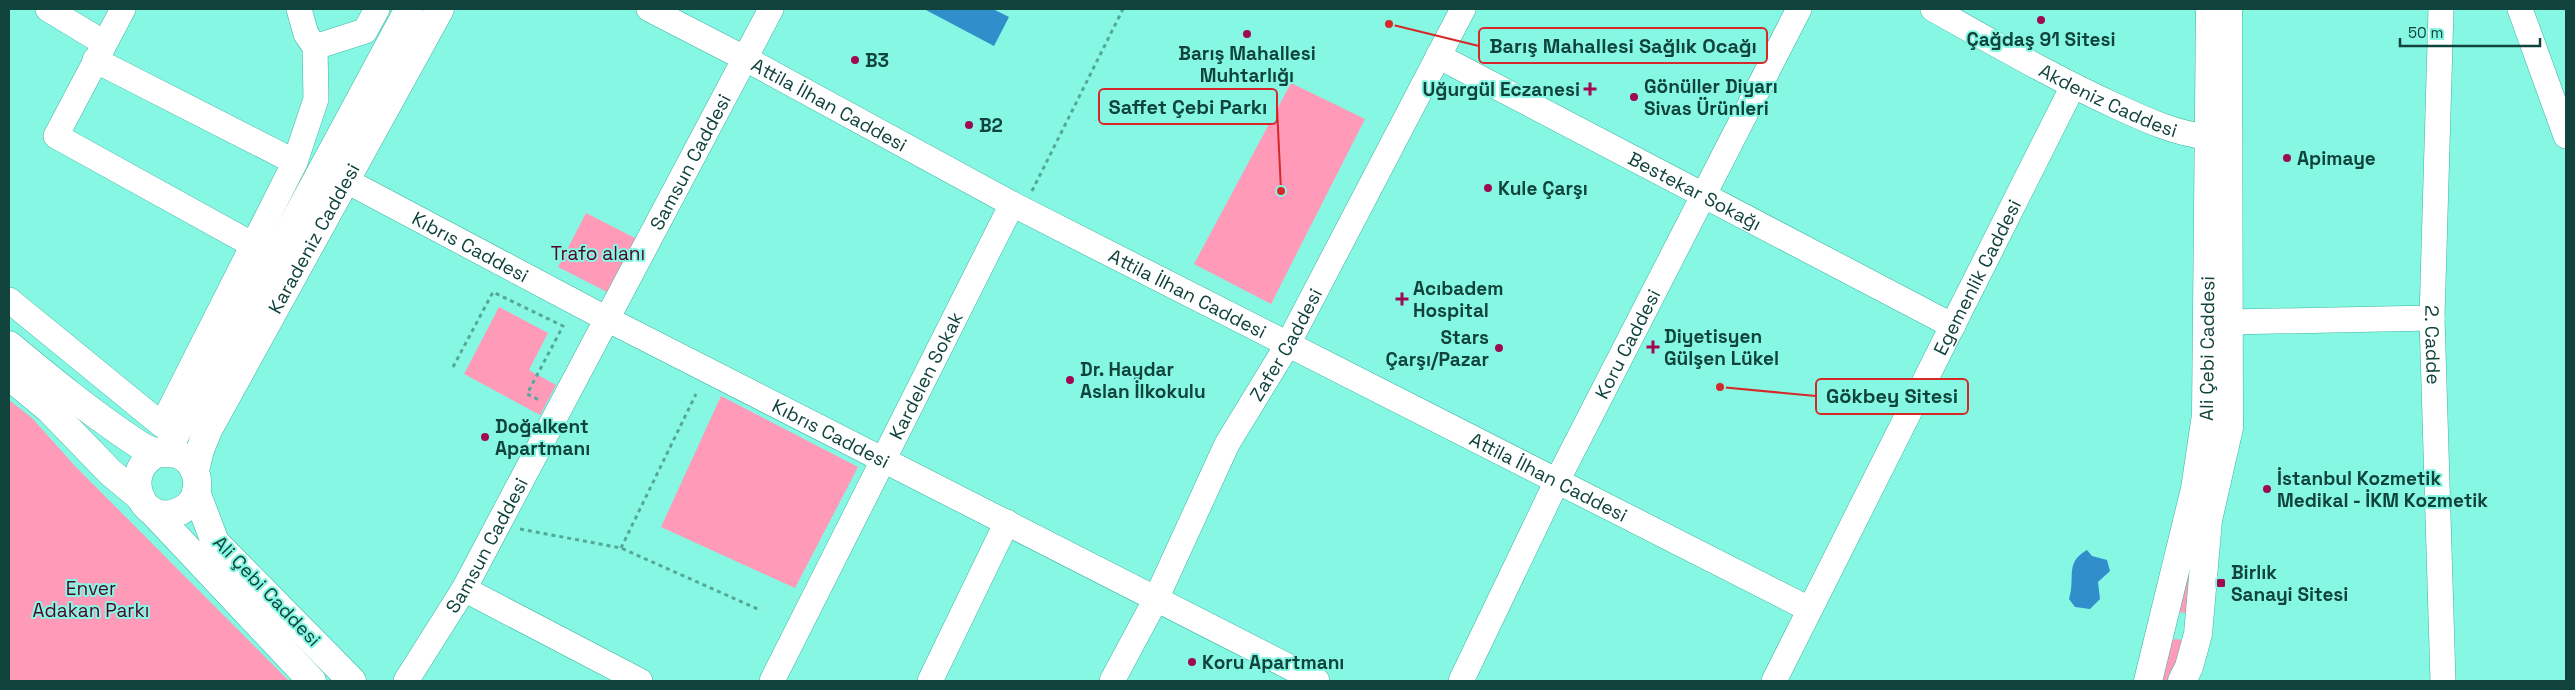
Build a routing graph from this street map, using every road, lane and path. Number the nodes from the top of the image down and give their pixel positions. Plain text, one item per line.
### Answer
1 (48, 9) edge
2 (124, 9) edge
3 (299, 9) edge
4 (377, 9) edge
5 (409, 9) edge
6 (440, 9) edge
7 (650, 9) edge
8 (771, 9) edge
9 (1123, 9) edge
10 (1463, 9) edge
11 (1799, 9) edge
12 (1933, 9) edge
13 (2210, 9) edge
14 (2228, 9) edge
15 (2441, 9) edge
16 (2520, 9) edge
17 (315, 47) junction
18 (100, 52) junction
19 (1438, 56) junction
20 (746, 59) junction
21 (2072, 86) junction
22 (2566, 136) edge
23 (2208, 137) junction
24 (295, 162) junction
25 (345, 180) junction
26 (1704, 193) junction
27 (1017, 207) junction
28 (253, 245) junction
29 (9, 300) edge
30 (606, 318) junction
31 (2432, 318) junction
32 (2230, 322) junction
33 (1953, 326) junction
34 (1288, 344) junction
35 (9, 345) edge
36 (453, 367) dead end
37 (9, 376) edge
38 (696, 394) dead end
39 (557, 410) junction
40 (163, 452) junction
41 (885, 460) junction
42 (196, 481) junction
43 (1557, 481) junction
44 (146, 504) junction
45 (1007, 522) junction
46 (497, 525) junction
47 (621, 548) junction
48 (464, 589) junction
49 (1156, 599) junction
50 (1809, 609) junction
51 (760, 610) dead end
52 (2161, 628) junction
53 (2198, 634) junction
54 (2190, 677) edge
55 (312, 681) edge
56 (352, 681) edge
57 (406, 681) edge
58 (640, 681) edge
59 (772, 681) edge
60 (930, 681) edge
61 (1114, 681) edge
62 (1317, 681) edge
63 (1461, 681) edge
64 (1774, 681) edge
65 (2148, 681) edge
66 (2443, 681) edge

1 - 18 street
2 - 18 street
3 - 17 street
4 - 17 street
5 - 40 main road, Karadeniz Caddesi
6 - 25 main road, Karadeniz Caddesi
7 - 20 street, Attila İlhan Caddesi
8 - 20 street, Samsun Caddesi
9 - 27 path
10 - 19 street, Zafer Caddesi
11 - 26 street, Koru Caddesi
12 - 21 street, Akdeniz Caddesi
13 - 23 main road, Ali Çebi Caddesi
14 - 32 main road, Ali Çebi Caddesi
15 - 31 street, 2. Cadde
16 - 22 street
17 - 24 street
18 - 24 street
18 - 28 street
19 - 26 street, Bestekar Sokağı
19 - 34 street, Zafer Caddesi
20 - 27 street, Attila İlhan Caddesi
20 - 30 street, Samsun Caddesi
21 - 23 street, Akdeniz Caddesi
21 - 33 street, Egemenlik Caddesi
23 - 52 main road, Ali Çebi Caddesi
24 - 28 street
25 - 30 street, Kıbrıs Caddesi
25 - 42 main road, Karadeniz Caddesi
26 - 33 street, Bestekar Sokağı
26 - 43 street, Koru Caddesi
27 - 34 street, Attila İlhan Caddesi
27 - 41 street, Kardelen Sokak
28 - 29 street
30 - 39 street, Samsun Caddesi
30 - 41 street, Kıbrıs Caddesi
31 - 32 street
31 - 66 street, 2. Cadde
32 - 53 main road, Ali Çebi Caddesi
33 - 50 street, Egemenlik Caddesi
34 - 43 street, Attila İlhan Caddesi
34 - 49 street, Zafer Caddesi
35 - 40 main road, Ali Çebi Caddesi
36 - 39 path
37 - 44 main road, Ali Çebi Caddesi
38 - 47 path
39 - 46 street, Samsun Caddesi
40 - 42 main road, Ali Çebi Caddesi
40 - 44 main road
41 - 45 street, Kıbrıs Caddesi
41 - 59 street, Kardelen Sokak
42 - 44 main road
42 - 56 main road, Ali Çebi Caddesi
43 - 50 street, Attila İlhan Caddesi
43 - 63 street, Koru Caddesi
44 - 55 main road, Ali Çebi Caddesi
45 - 49 street, Kıbrıs Caddesi
45 - 60 street
46 - 47 path
46 - 48 street, Samsun Caddesi
47 - 51 path
48 - 57 street, Samsun Caddesi
48 - 58 street
49 - 61 street, Zafer Caddesi
49 - 62 street, Kıbrıs Caddesi
50 - 64 street, Egemenlik Caddesi
52 - 53 main road
52 - 65 main road, Ali Çebi Caddesi
53 - 54 main road, Ali Çebi Caddesi

